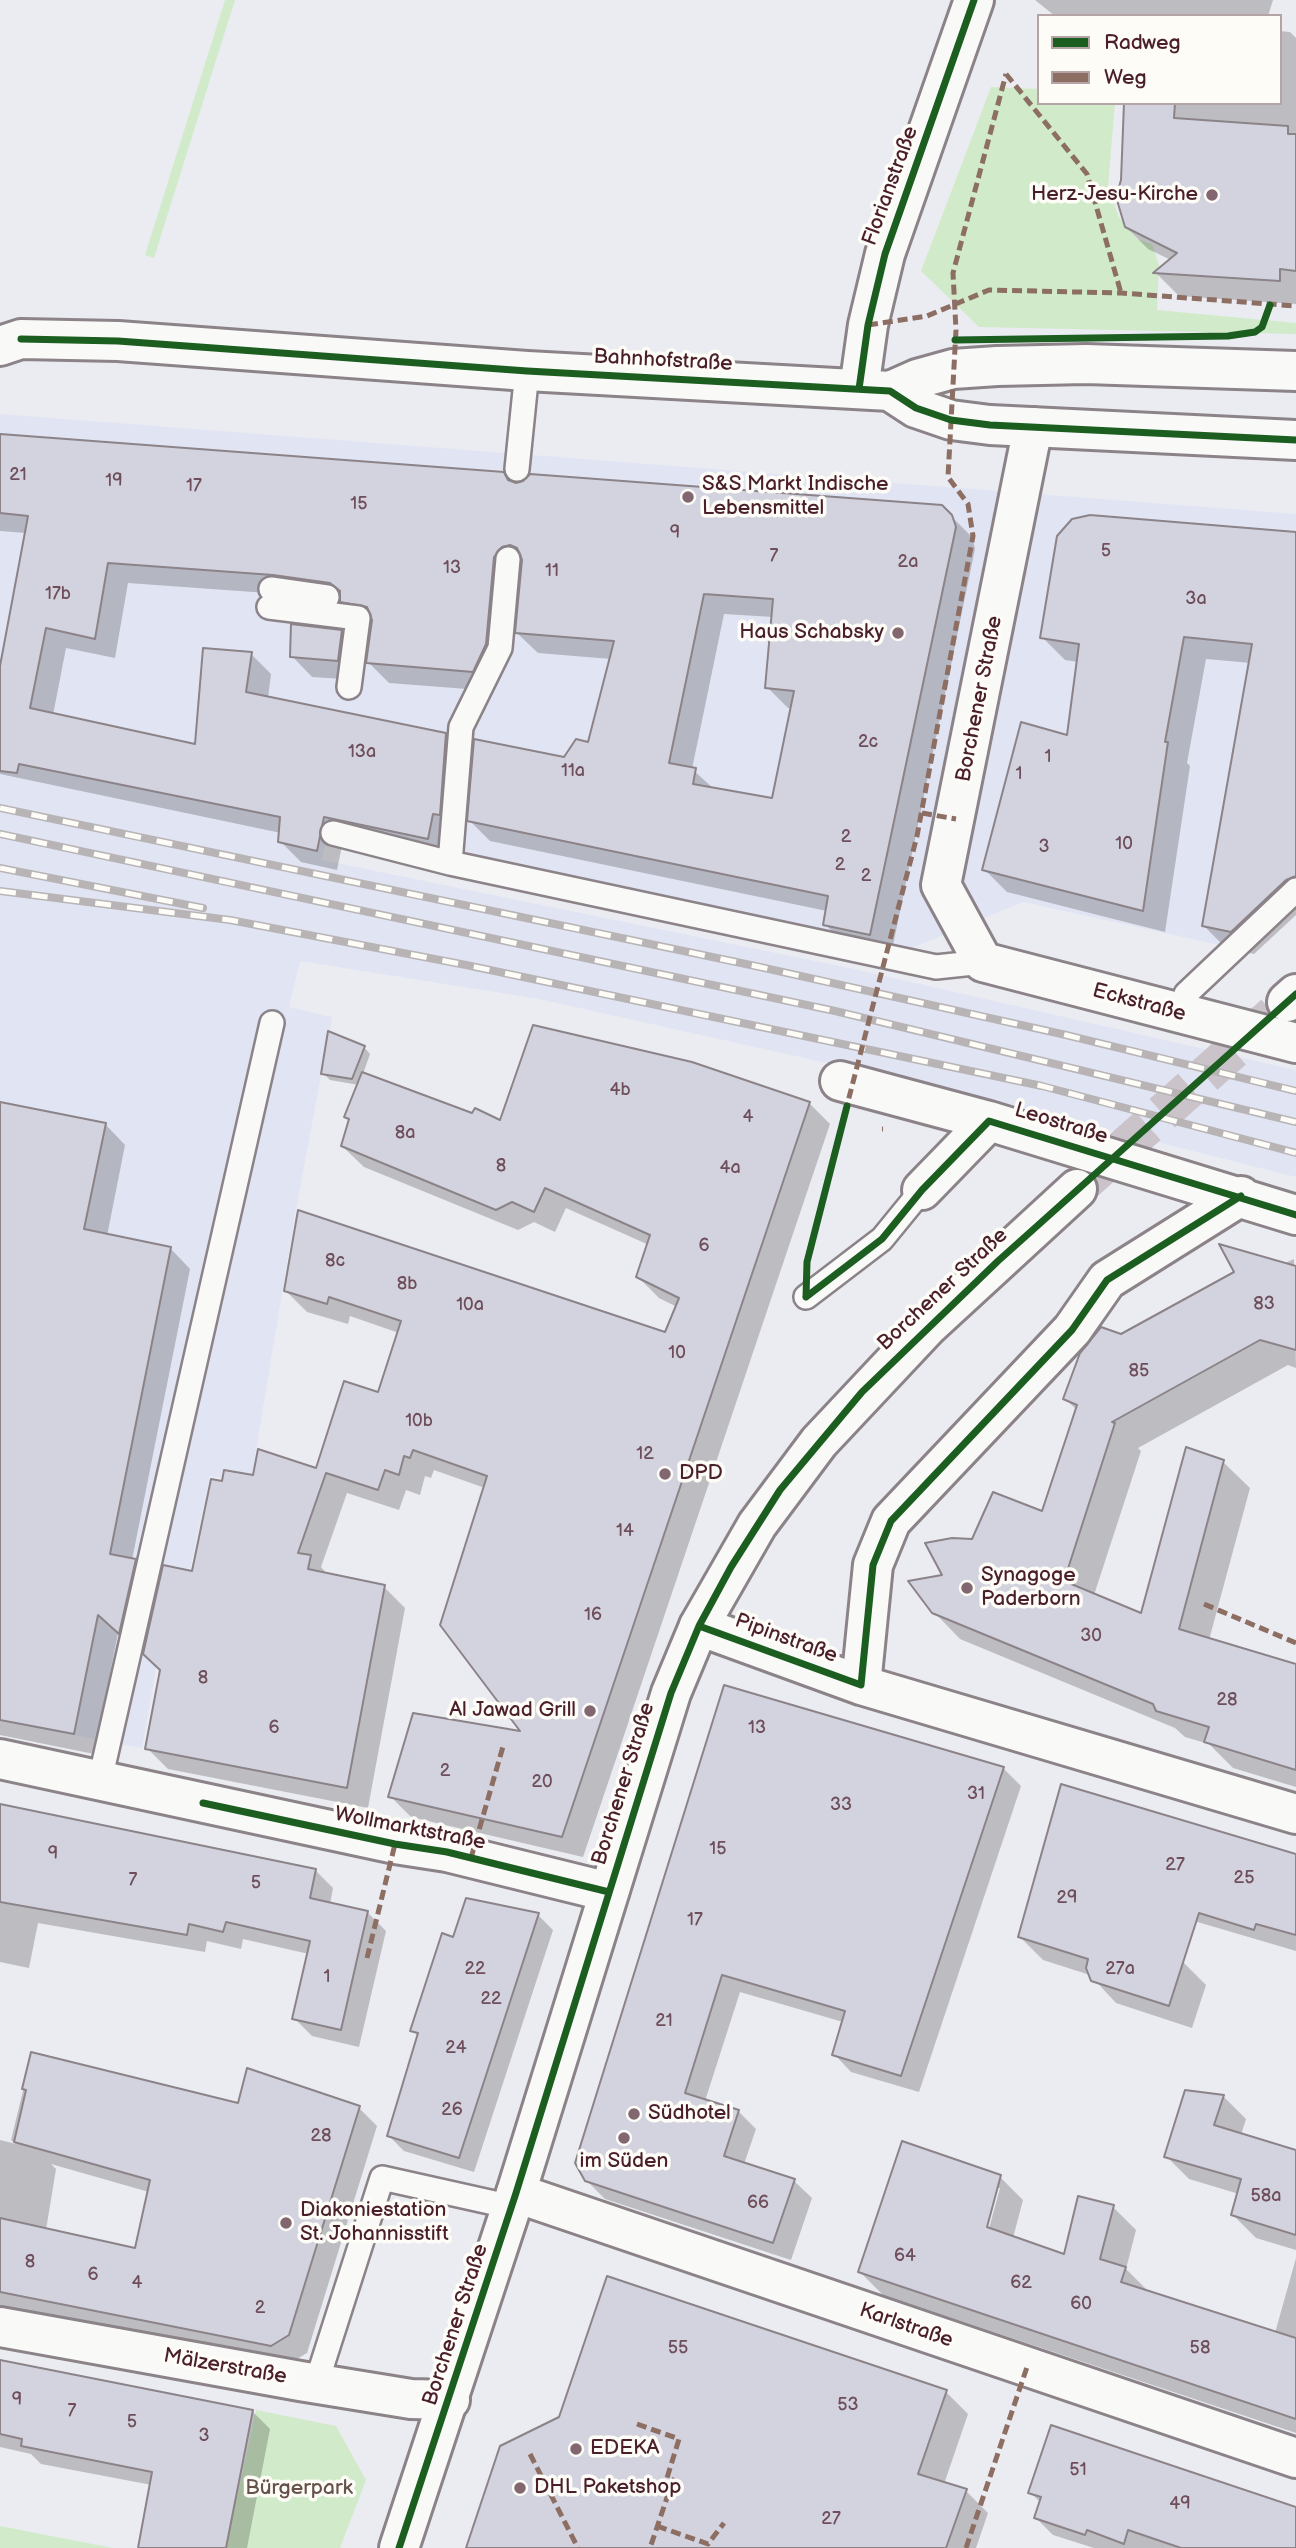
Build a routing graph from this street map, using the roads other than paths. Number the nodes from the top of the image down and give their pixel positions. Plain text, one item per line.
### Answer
1 (974, 0) edge
2 (7, 339) edge
3 (527, 371) junction
4 (1296, 371) edge
5 (874, 390) junction
6 (1033, 427) junction
7 (1296, 440) edge
8 (517, 469) dead end
9 (508, 559) dead end
10 (327, 597) dead end
11 (349, 687) dead end
12 (333, 833) dead end
13 (450, 863) junction
14 (1296, 890) edge
15 (983, 962) junction
16 (1180, 1013) junction
17 (272, 1023) dead end
18 (1296, 1043) edge
19 (840, 1081) dead end
20 (989, 1121) junction
21 (1077, 1189) tunnel mouth
22 (922, 1190) joint
23 (1241, 1196) junction
24 (1296, 1214) edge
25 (806, 1297) dead end
26 (699, 1626) junction
27 (861, 1685) junction
28 (0, 1759) edge
29 (100, 1780) junction
30 (1296, 1814) edge
31 (609, 1892) junction
32 (514, 2200) junction
33 (0, 2327) edge
34 (316, 2384) junction
35 (450, 2400) junction
36 (1296, 2458) edge
37 (399, 2548) edge

1 - 5 street, Florianstraße
2 - 3 street, Bahnhofstraße
3 - 5 street, Bahnhofstraße
3 - 8 lane
4 - 5 street, Bahnhofstraße
5 - 6 street, Bahnhofstraße
6 - 7 street, Bahnhofstraße
6 - 15 street, Borchener Straße
9 - 13 lane
10 - 11 lane
12 - 13 lane
13 - 15 lane
14 - 16 lane
15 - 16 street, Eckstraße
16 - 18 street, Eckstraße
17 - 29 lane
19 - 20 street, Leostraße
20 - 22 street, Leostraße
20 - 23 street, Leostraße
21 - 26 street, Borchener Straße
22 - 25 lane
23 - 24 street, Leostraße
23 - 27 street
26 - 27 street, Pipinstraße
26 - 31 street, Borchener Straße
27 - 30 street, Pipinstraße
28 - 29 street, Wollmarktstraße
29 - 31 street, Wollmarktstraße
31 - 32 street, Borchener Straße
32 - 34 lane
32 - 35 street, Borchener Straße
32 - 36 street, Karlstraße
33 - 34 street, Mälzerstraße
34 - 35 street, Mälzerstraße
35 - 37 street, Borchener Straße

